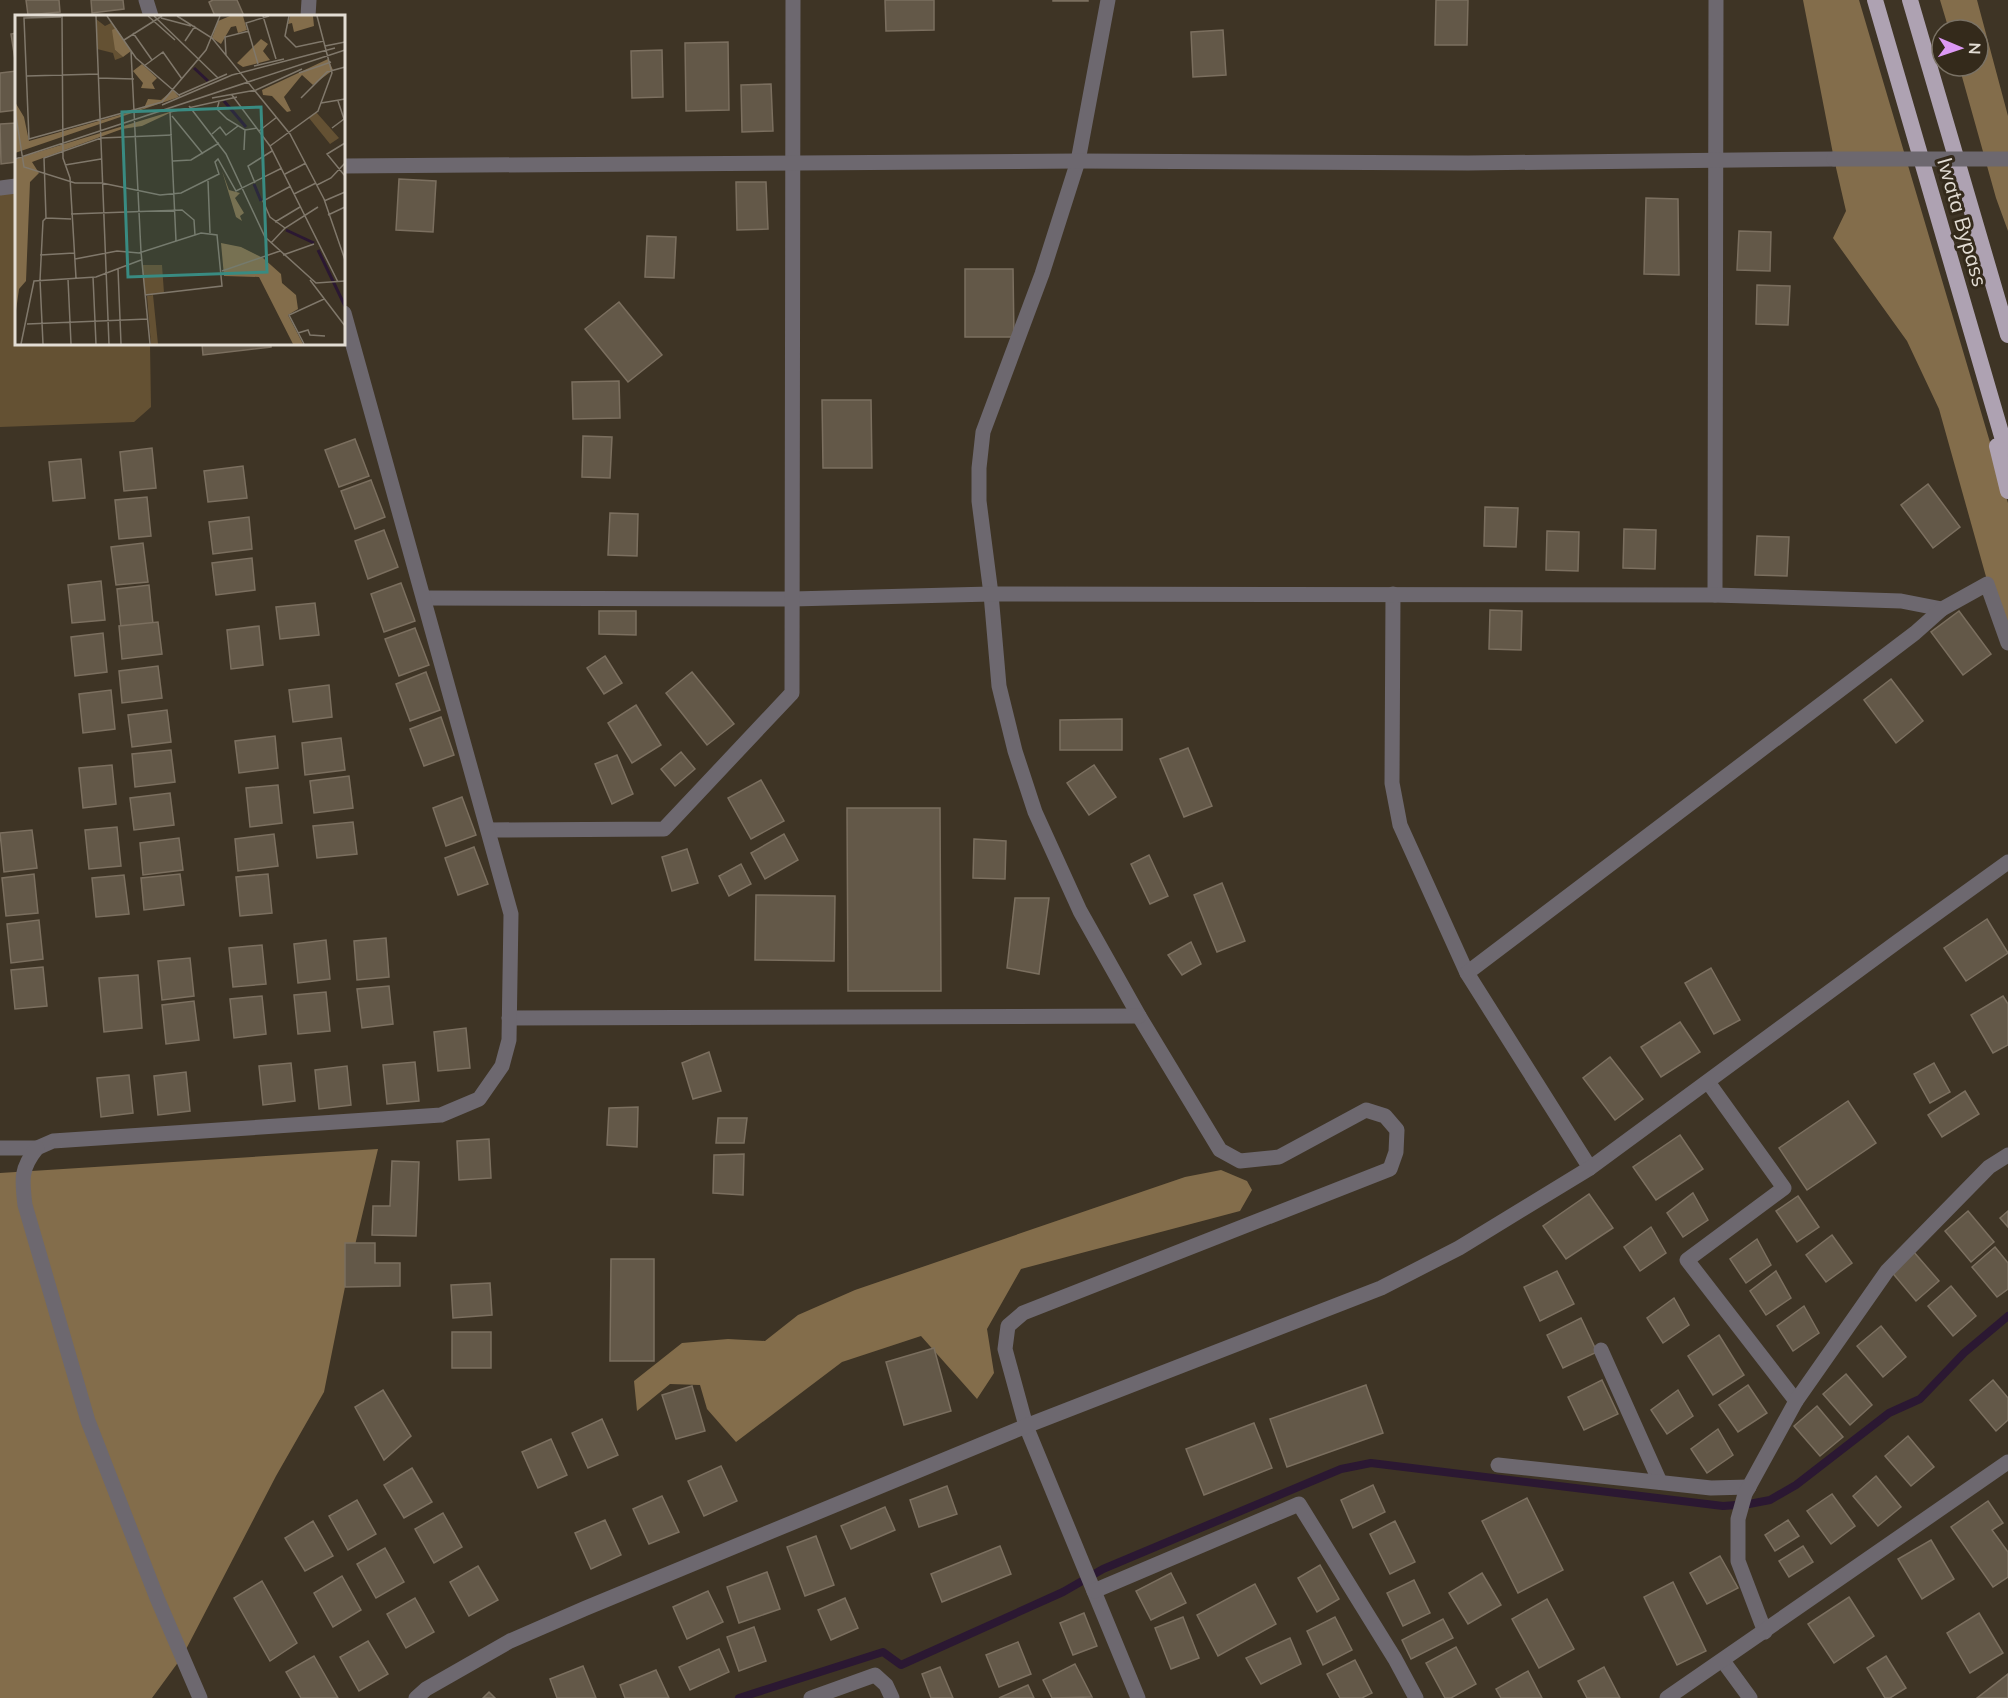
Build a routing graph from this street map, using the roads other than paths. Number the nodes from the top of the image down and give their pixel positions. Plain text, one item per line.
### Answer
1 (146, 0) edge
2 (309, 0) edge
3 (793, 0) edge
4 (1108, 0) edge
5 (1716, 0) edge
6 (1875, 0) edge
7 (1910, 0) edge
8 (151, 15) edge
9 (308, 15) edge
10 (2008, 159) edge
11 (1078, 161) junction
12 (1715, 161) junction
13 (792, 163) junction
14 (345, 166) edge
15 (15, 186) edge
16 (0, 188) edge
17 (2000, 307) junction
18 (345, 317) edge
19 (2008, 327) edge
20 (1971, 329) junction
21 (2008, 335) edge
22 (2008, 457) edge
23 (2008, 492) edge
24 (991, 594) junction
25 (1393, 594) junction
26 (1715, 595) junction
27 (424, 598) junction
28 (792, 599) junction
29 (1942, 609) junction
30 (2008, 643) edge
31 (488, 830) junction
32 (2008, 862) edge
33 (1467, 973) junction
34 (1139, 1016) junction
35 (508, 1018) junction
36 (1708, 1082) junction
37 (0, 1148) edge
38 (37, 1148) junction
39 (2008, 1155) edge
40 (1590, 1168) junction
41 (1601, 1350) dead end
42 (1796, 1401) junction
43 (1026, 1426) junction
44 (2008, 1462) edge
45 (1498, 1465) dead end
46 (1660, 1482) junction
47 (1747, 1491) junction
48 (1094, 1591) junction
49 (1765, 1632) junction
50 (1723, 1661) junction
51 (200, 1698) edge
52 (416, 1698) edge
53 (811, 1698) edge
54 (892, 1698) edge
55 (1138, 1698) edge
56 (1416, 1698) edge
57 (1667, 1698) edge
58 (1750, 1698) edge

1 - 8 street
2 - 9 street
3 - 13 street
4 - 11 street
5 - 12 street
6 - 20 highway, Iwata Bypass
7 - 17 highway, Iwata Bypass
10 - 12 street, bridge
11 - 12 street
11 - 13 street
11 - 24 street
12 - 26 street
13 - 14 street
13 - 28 street
15 - 16 street
17 - 19 highway
17 - 21 highway, Iwata Bypass
18 - 27 street
20 - 22 highway, Iwata Bypass
20 - 23 highway
24 - 25 street
24 - 28 street
24 - 34 street
25 - 26 street
25 - 33 street
26 - 29 street
27 - 28 street
27 - 31 street
28 - 31 street
29 - 30 street
29 - 33 street
31 - 35 street
32 - 36 street
33 - 40 street
34 - 35 street
34 - 43 street
35 - 38 street
36 - 40 street
36 - 42 street
37 - 38 street
38 - 51 street
39 - 42 street
40 - 43 street
41 - 46 street
42 - 47 street
43 - 48 street
43 - 52 street
44 - 49 street
45 - 46 street
46 - 47 street
47 - 49 street
48 - 55 street
48 - 56 street
49 - 50 street
50 - 57 street
50 - 58 street
53 - 54 street

